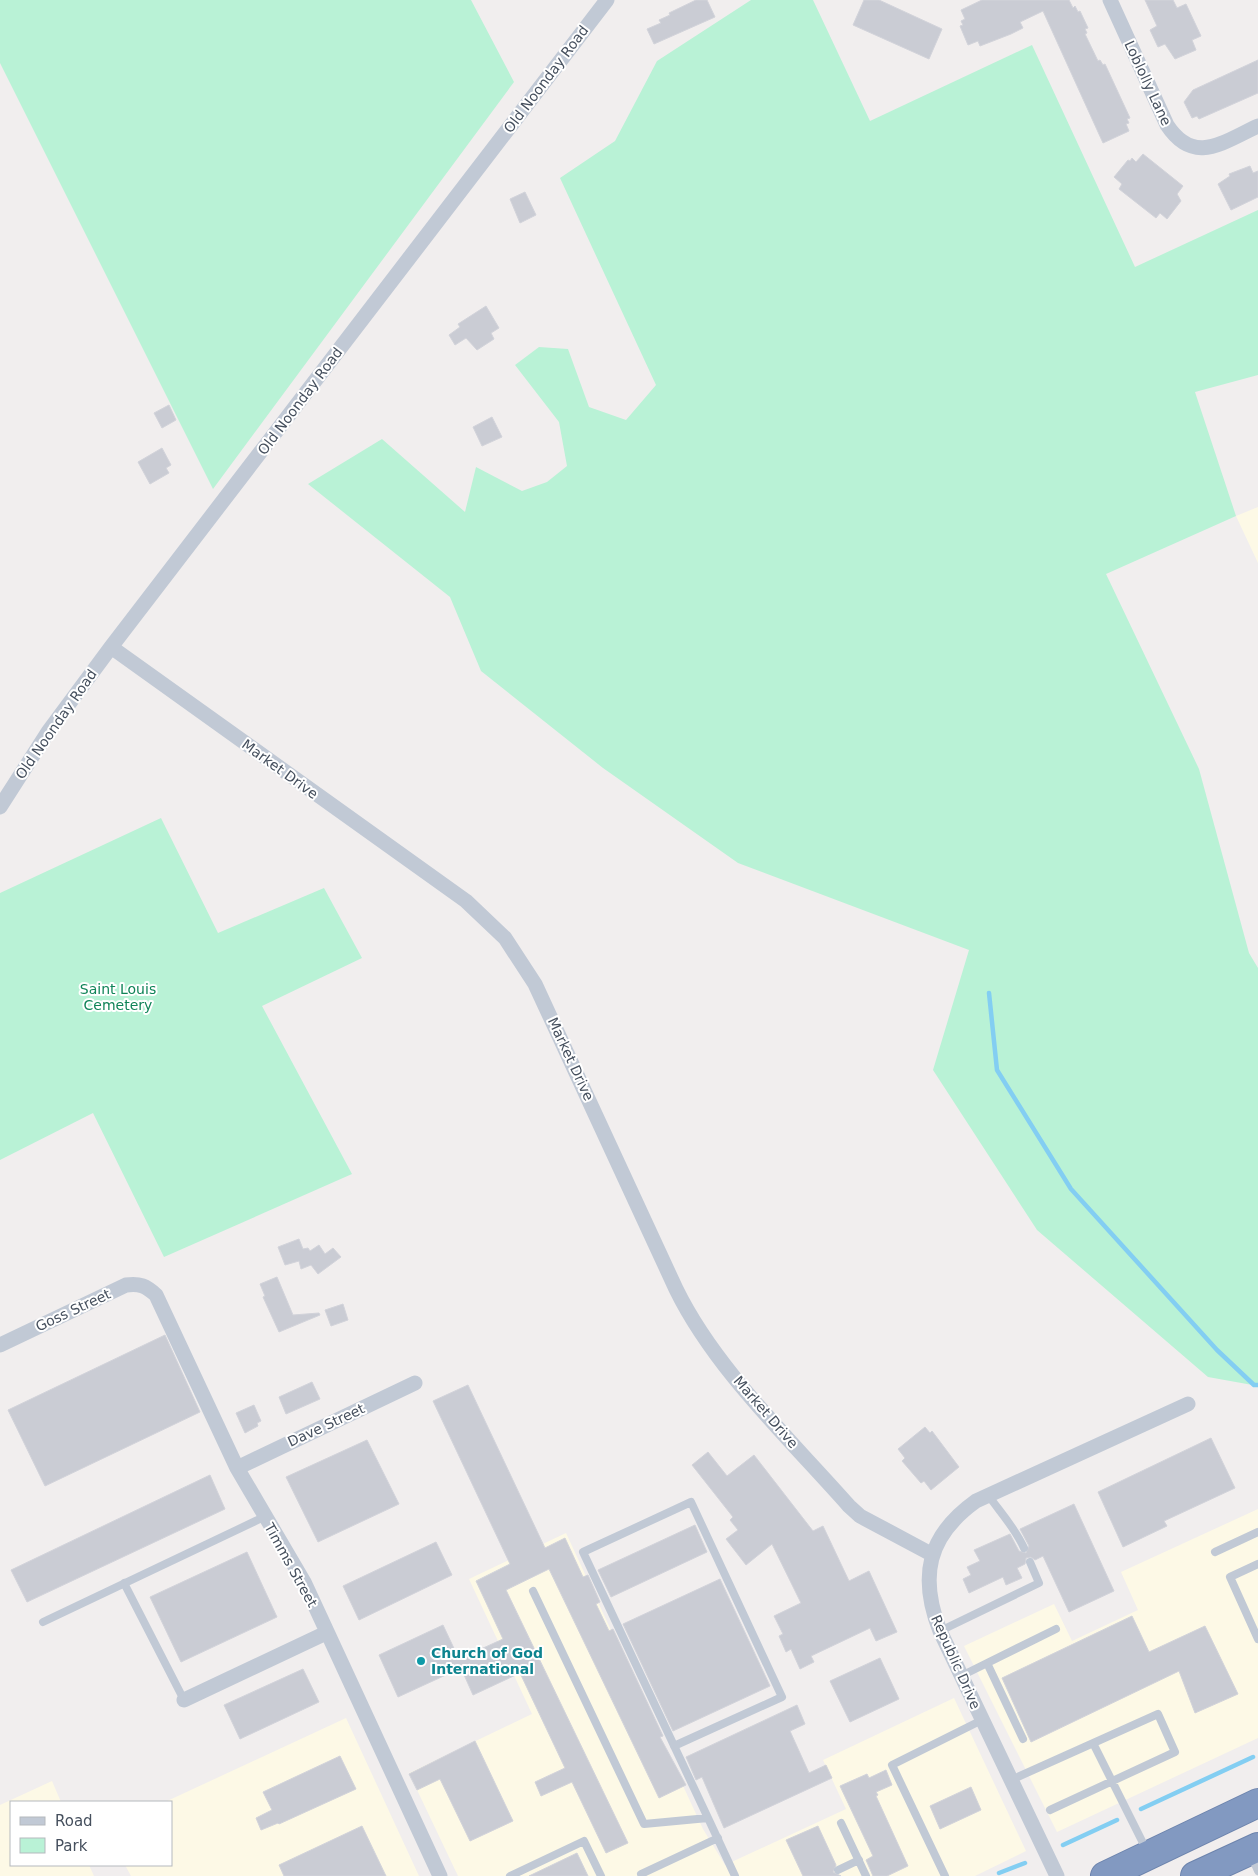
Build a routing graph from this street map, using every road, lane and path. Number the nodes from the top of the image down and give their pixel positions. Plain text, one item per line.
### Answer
1 (607, 0) edge
2 (1110, 0) edge
3 (1258, 126) edge
4 (111, 647) junction
5 (0, 807) edge
6 (147, 1287) joint
7 (0, 1345) edge
8 (415, 1383) dead end
9 (1188, 1404) dead end
10 (237, 1468) junction
11 (988, 1495) junction
12 (264, 1517) junction
13 (1258, 1532) edge
14 (1024, 1548) dead end
15 (1215, 1552) dead end
16 (933, 1555) junction
17 (1030, 1562) dead end
18 (1258, 1564) edge
19 (124, 1584) junction
20 (533, 1591) dead end
21 (43, 1622) dead end
22 (1056, 1629) dead end
23 (940, 1632) junction
24 (326, 1633) junction
25 (1258, 1639) edge
26 (988, 1663) junction
27 (961, 1676) junction
28 (184, 1700) joint
29 (982, 1720) junction
30 (1023, 1738) dead end
31 (1093, 1743) junction
32 (674, 1746) junction
33 (1011, 1780) junction
34 (1112, 1781) junction
35 (1258, 1803) edge
36 (1050, 1810) dead end
37 (708, 1818) junction
38 (841, 1823) dead end
39 (718, 1838) junction
40 (1149, 1855) junction
41 (1255, 1856) edge
42 (858, 1860) junction
43 (838, 1870) dead end
44 (641, 1874) dead end
45 (440, 1876) edge
46 (510, 1876) edge
47 (601, 1876) edge
48 (736, 1876) edge
49 (866, 1876) edge
50 (945, 1876) edge
51 (1057, 1876) edge
52 (1105, 1876) edge
53 (1196, 1876) edge

1 - 4 street, Old Noonday Road
2 - 3 street, Loblolly Lane
4 - 5 street, Old Noonday Road
4 - 16 street, Market Drive
6 - 7 street, Goss Street
6 - 10 street, Timms Street
8 - 10 street, Dave Street
9 - 11 street, Republic Drive
10 - 12 street, Timms Street
11 - 14 lane
11 - 16 street, Republic Drive
12 - 19 lane
12 - 24 street, Timms Street
13 - 15 lane
16 - 23 street, Republic Drive
17 - 23 lane
18 - 25 lane
19 - 21 lane
19 - 28 lane
20 - 37 lane
22 - 26 lane
23 - 27 street, Republic Drive
24 - 28 street
24 - 45 street, Timms Street
26 - 27 lane
26 - 30 lane
27 - 29 street, Republic Drive
29 - 33 street, Republic Drive
29 - 50 lane
31 - 33 lane
31 - 34 lane
31 - 34 lane
32 - 32 lane
32 - 37 lane
33 - 51 street, Republic Drive
34 - 36 lane
34 - 40 lane
35 - 40 highway
37 - 39 lane
38 - 42 lane
39 - 44 lane
39 - 48 lane
40 - 52 highway
41 - 53 highway
42 - 43 lane
42 - 49 lane
46 - 47 lane

